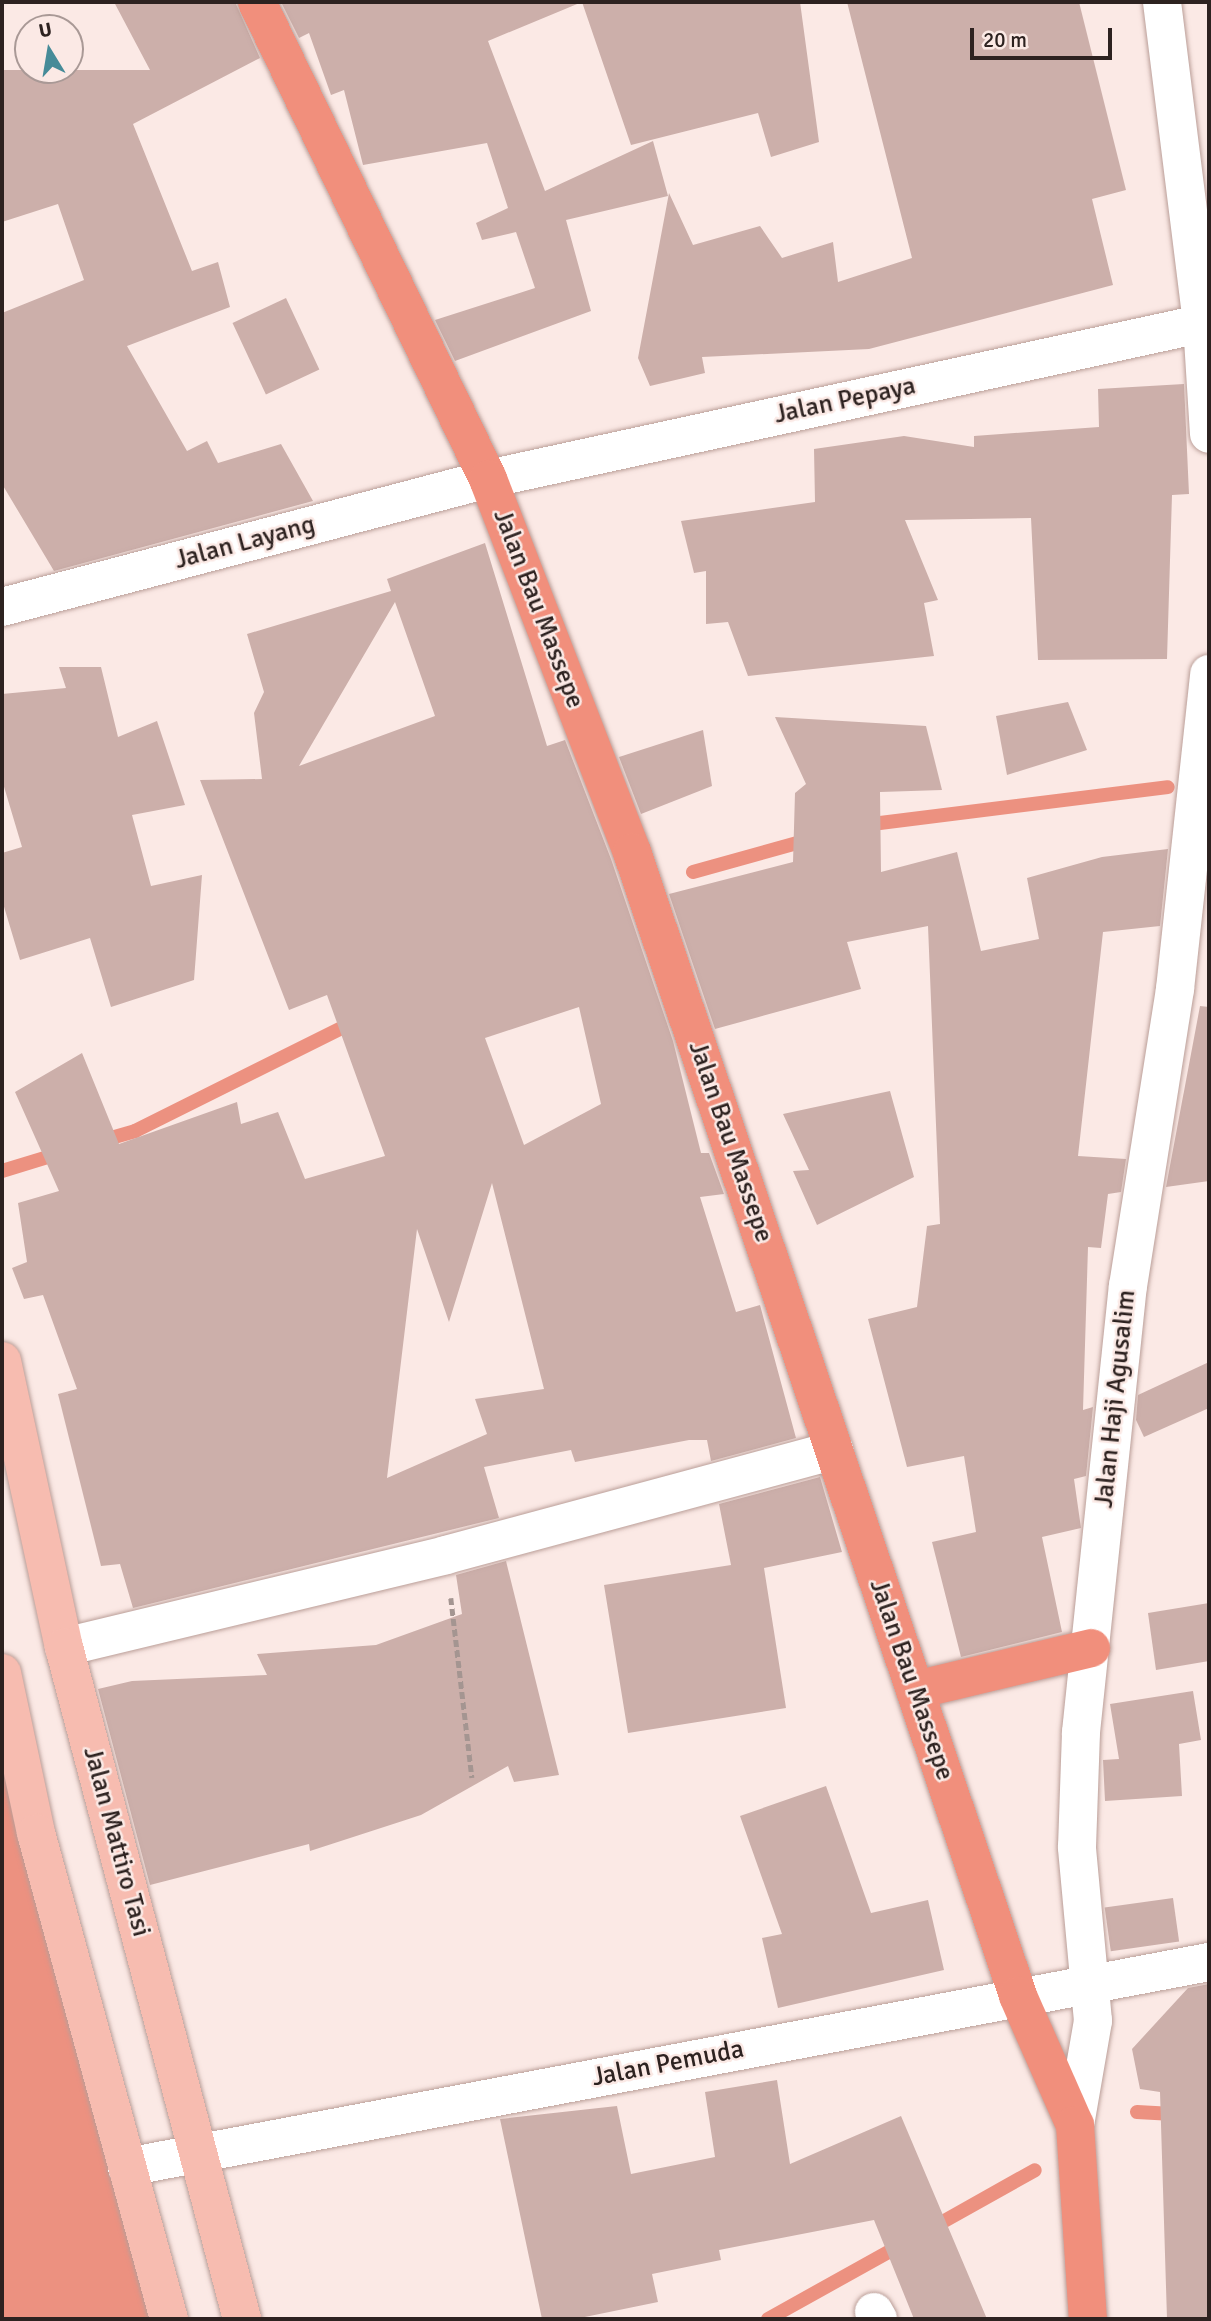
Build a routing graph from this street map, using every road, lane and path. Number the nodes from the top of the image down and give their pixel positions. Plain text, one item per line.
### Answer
1 (257, 2) edge
2 (1162, 2) edge
3 (1206, 322) edge
4 (1209, 434) edge
5 (488, 479) junction
6 (2, 607) edge
7 (1209, 674) edge
8 (1192, 986) edge
9 (2, 1361) edge
10 (834, 1450) junction
11 (446, 1555) junction
12 (64, 1647) junction
13 (1091, 1648) junction
14 (2, 1673) edge
15 (915, 1690) junction
16 (472, 1778) dead end
17 (1209, 1962) edge
18 (1093, 1983) junction
19 (1018, 1996) junction
20 (1075, 2125) junction
21 (199, 2156) junction
22 (127, 2167) junction
23 (169, 2319) edge
24 (242, 2319) edge
25 (1088, 2319) edge

1 - 5 highway, Jalan Bau Massepe
2 - 3 street
3 - 4 street
3 - 5 street, Jalan Pepaya
5 - 6 street, Jalan Layang
5 - 10 highway, Jalan Bau Massepe
7 - 8 street, Jalan Haji Agusalim
8 - 13 street, Jalan Haji Agusalim
9 - 12 main road, Jalan Mattiro Tasi
10 - 11 street
10 - 15 highway, Jalan Bau Massepe
11 - 12 street
11 - 16 path
12 - 21 main road, Jalan Mattiro Tasi
13 - 15 highway
13 - 18 street, Jalan Haji Agusalim
14 - 22 main road
15 - 19 highway, Jalan Bau Massepe
17 - 18 street, Jalan Pemuda
18 - 19 street, Jalan Pemuda
18 - 20 street, Jalan Haji Agusalim
19 - 20 highway, Jalan Bau Massepe
19 - 21 street, Jalan Pemuda
20 - 25 highway, Jalan Bau Massepe
21 - 22 street, Jalan Pemuda
21 - 24 main road, Jalan Mattiro Tasi
22 - 23 main road

